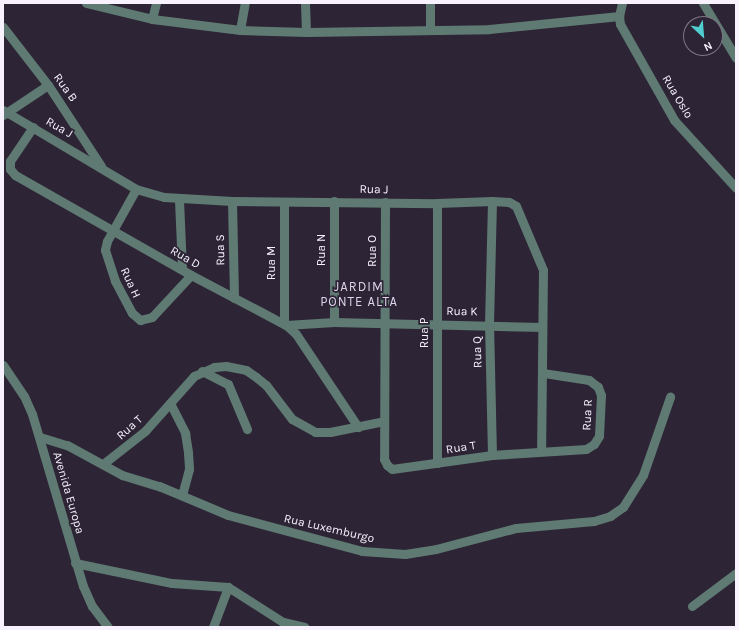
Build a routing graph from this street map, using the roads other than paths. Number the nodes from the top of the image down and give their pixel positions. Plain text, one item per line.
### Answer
1 (86, 3) edge
2 (156, 3) edge
3 (245, 3) edge
4 (305, 3) edge
5 (430, 3) edge
6 (622, 3) edge
7 (627, 3) edge
8 (703, 3) edge
9 (619, 14) junction
10 (152, 19) junction
11 (3, 27) edge
12 (240, 30) junction
13 (430, 30) junction
14 (306, 32) junction
15 (736, 58) edge
16 (48, 85) junction
17 (4, 113) edge
18 (34, 127) junction
19 (102, 167) junction
20 (736, 188) edge
21 (136, 189) junction
22 (179, 200) junction
23 (232, 201) junction
24 (492, 201) junction
25 (284, 202) junction
26 (334, 202) junction
27 (385, 202) junction
28 (437, 203) junction
29 (113, 231) junction
30 (182, 268) junction
31 (191, 275) junction
32 (234, 298) junction
33 (334, 322) junction
34 (385, 323) junction
35 (437, 323) junction
36 (489, 324) junction
37 (285, 325) junction
38 (542, 327) junction
39 (3, 365) edge
40 (202, 371) junction
41 (543, 373) junction
42 (670, 396) dead end
43 (170, 403) junction
44 (384, 421) junction
45 (358, 426) junction
46 (247, 429) dead end
47 (40, 438) junction
48 (586, 449) joint
49 (541, 450) junction
50 (492, 455) junction
51 (437, 463) junction
52 (102, 464) junction
53 (182, 495) junction
54 (75, 563) junction
55 (736, 574) edge
56 (228, 587) junction
57 (692, 606) dead end
58 (108, 627) edge
59 (213, 627) edge
60 (304, 627) edge

1 - 10 street
2 - 10 street
3 - 12 street
4 - 14 street
5 - 13 street
6 - 9 street
7 - 9 street
8 - 15 street
9 - 13 street
9 - 20 street, Rua Oslo
10 - 12 street
11 - 16 street, Rua B
12 - 14 street
13 - 14 street
16 - 17 street
16 - 19 street, Rua B
17 - 18 street, Rua J
18 - 19 street, Rua J
18 - 29 street, Rua D
19 - 21 street, Rua J
21 - 22 street, Rua J
21 - 29 street, Rua H
22 - 23 street, Rua J
22 - 30 street
23 - 25 street, Rua J
23 - 32 street, Rua S
24 - 28 street, Rua J
24 - 36 street, Rua Q
24 - 38 street, Rua J
25 - 26 street, Rua J
25 - 37 street, Rua M
26 - 27 street, Rua J
26 - 33 street, Rua N
27 - 28 street, Rua J
27 - 34 street, Rua O
28 - 35 street, Rua P
29 - 30 street, Rua D
29 - 31 street, Rua H
30 - 31 street, Rua D
31 - 32 street, Rua D
32 - 37 street, Rua D
33 - 34 street, Rua K
33 - 37 street, Rua K
34 - 35 street, Rua K
34 - 44 street, Rua T
35 - 36 street, Rua K
35 - 51 street, Rua P
36 - 38 street, Rua K
36 - 50 street, Rua Q
37 - 45 street, Rua D
38 - 41 street, Rua J
39 - 47 street, Avenida Europa
40 - 43 street, Rua T
40 - 45 street, Rua T
40 - 46 street
41 - 48 street, Rua R
41 - 49 street, Rua J
42 - 53 street, Rua Luxemburgo
43 - 52 street, Rua T
43 - 53 street
44 - 45 street, Rua T
44 - 51 street, Rua T
47 - 52 street, Rua Luxemburgo
47 - 54 street, Avenida Europa
48 - 49 street, Rua T
49 - 50 street, Rua T
50 - 51 street, Rua T
52 - 53 street, Rua Luxemburgo
54 - 56 street
54 - 58 street, Avenida Europa
55 - 57 street
56 - 59 street
56 - 60 street

